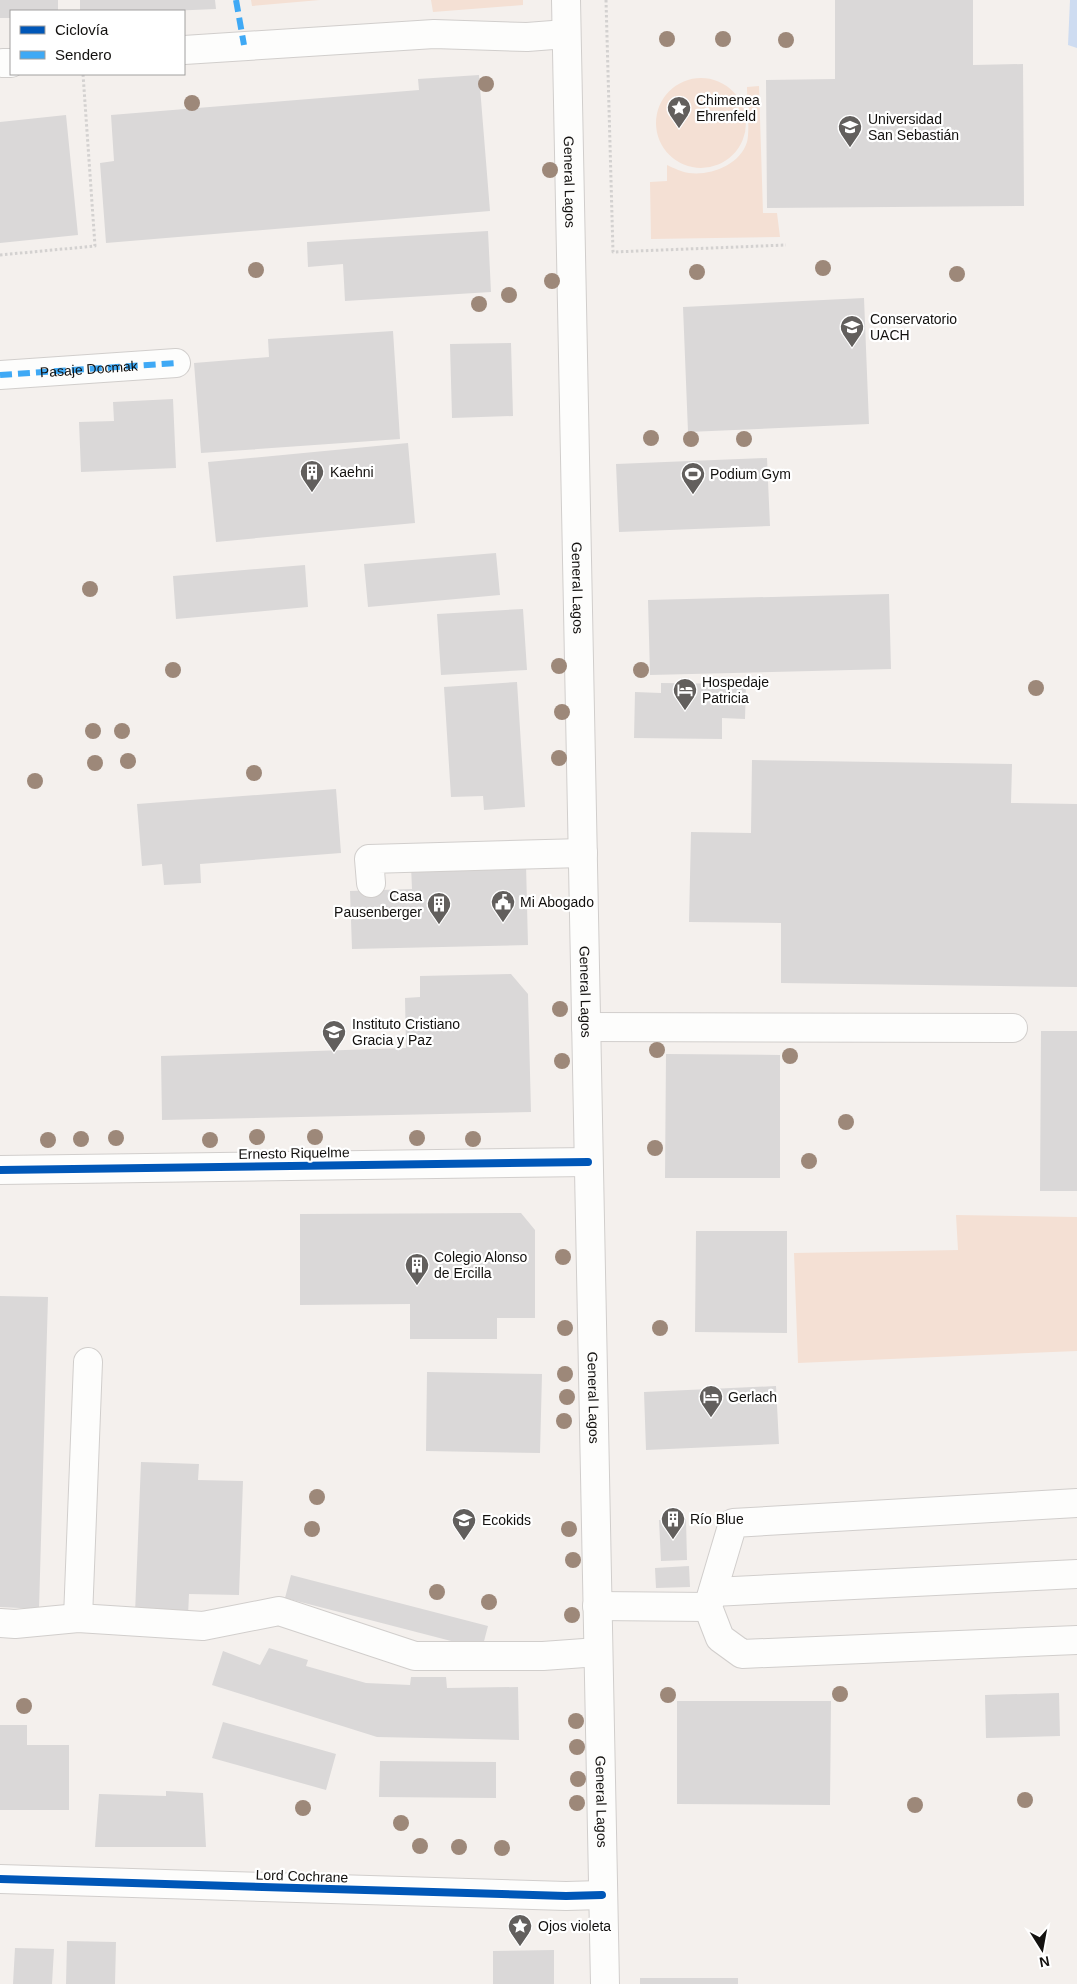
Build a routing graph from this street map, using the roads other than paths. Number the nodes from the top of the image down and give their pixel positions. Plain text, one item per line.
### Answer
1 (566, 0) edge
2 (566, 34) junction
3 (185, 50) edge
4 (176, 363) dead end
5 (0, 375) edge
6 (582, 853) junction
7 (371, 883) dead end
8 (586, 1027) junction
9 (1013, 1028) dead end
10 (588, 1162) junction
11 (0, 1170) edge
12 (88, 1362) dead end
13 (1077, 1503) edge
14 (1077, 1574) edge
15 (711, 1599) junction
16 (597, 1606) junction
17 (78, 1618) junction
18 (0, 1623) edge
19 (1077, 1640) edge
20 (598, 1652) junction
21 (0, 1879) edge
22 (602, 1895) junction
23 (605, 1984) edge

1 - 2 main road, General Lagos
2 - 3 main road
2 - 6 main road, General Lagos
4 - 5 main road, Pasaje Docmak
6 - 7 main road
6 - 8 main road, General Lagos
8 - 9 main road
8 - 10 main road, General Lagos
10 - 11 main road, Ernesto Riquelme
10 - 16 main road, General Lagos
12 - 17 main road
13 - 15 main road
14 - 15 main road
15 - 16 main road
15 - 19 main road
16 - 20 main road, General Lagos
17 - 18 main road
17 - 20 main road
20 - 22 main road, General Lagos
21 - 22 main road, Lord Cochrane
22 - 23 main road, General Lagos

